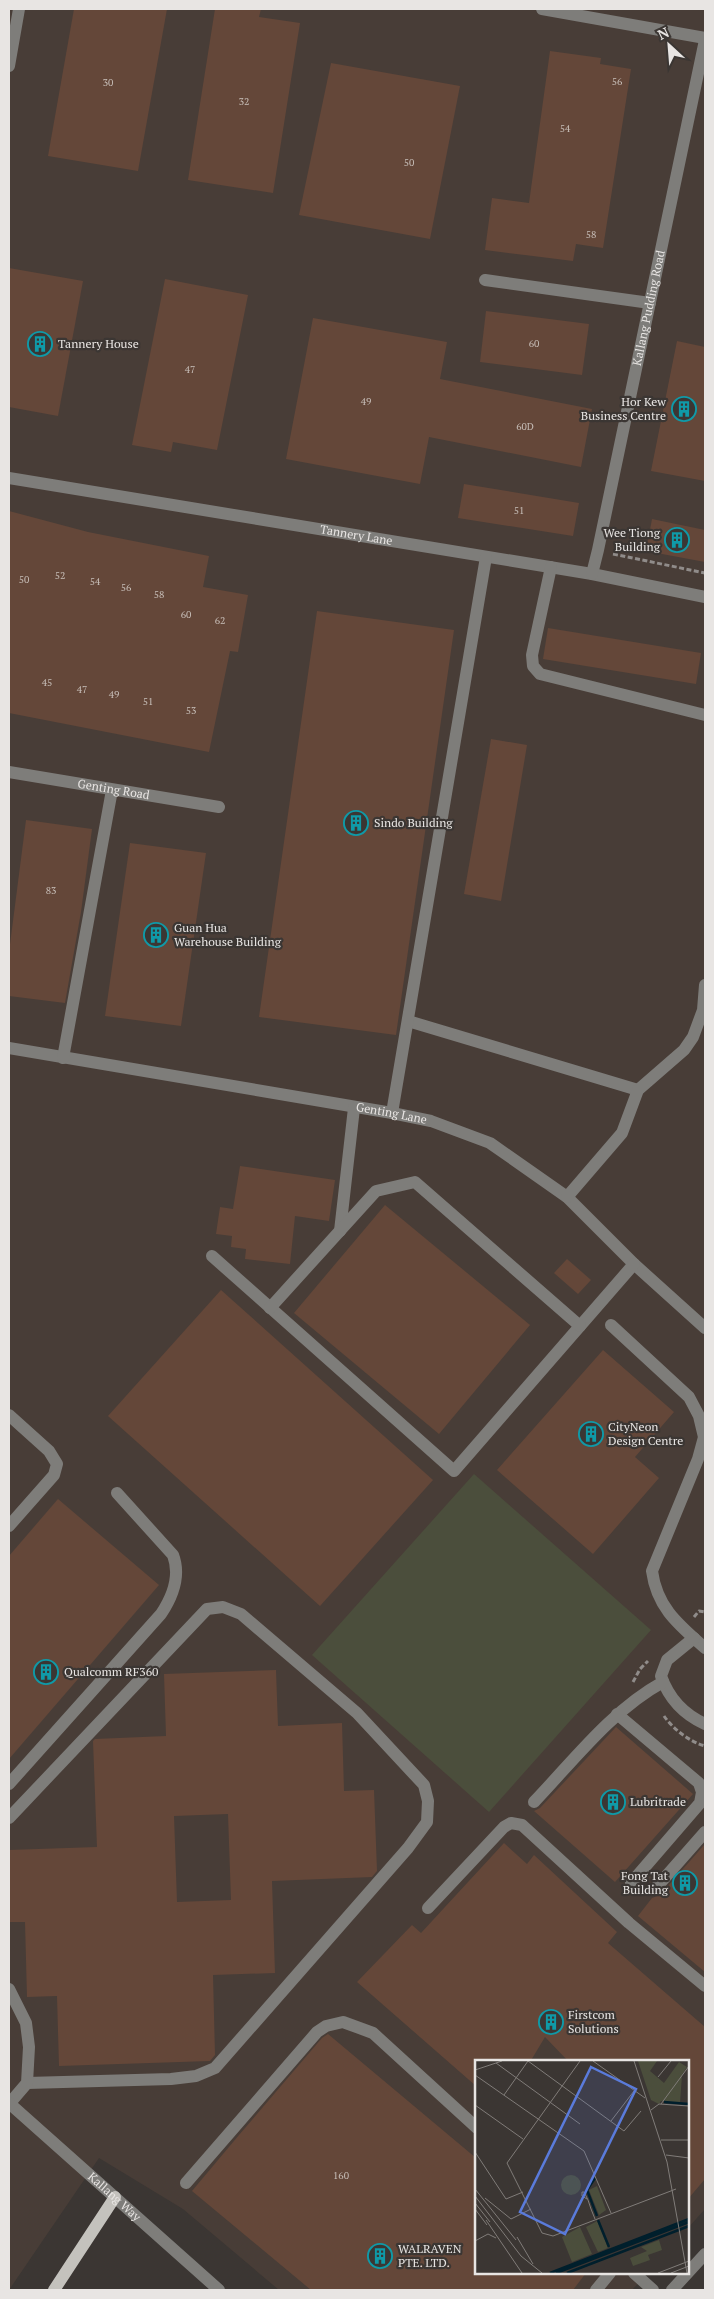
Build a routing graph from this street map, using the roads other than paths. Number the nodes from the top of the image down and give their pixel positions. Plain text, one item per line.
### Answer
1 (19, 9) edge
2 (542, 9) edge
3 (705, 39) edge
4 (9, 66) edge
5 (485, 280) dead end
6 (650, 303) junction
7 (9, 478) edge
8 (486, 557) junction
9 (551, 567) junction
10 (592, 574) junction
11 (705, 597) edge
12 (705, 715) edge
13 (9, 772) edge
14 (112, 790) junction
15 (219, 807) dead end
16 (705, 985) edge
17 (408, 1021) junction
18 (9, 1048) edge
19 (63, 1058) junction
20 (638, 1090) junction
21 (354, 1108) junction
22 (392, 1113) junction
23 (567, 1197) junction
24 (340, 1231) junction
25 (212, 1256) dead end
26 (634, 1264) junction
27 (270, 1308) junction
28 (611, 1325) dead end
29 (580, 1326) junction
30 (705, 1328) edge
31 (9, 1415) edge
32 (116, 1493) dead end
33 (9, 1526) edge
34 (694, 1638) junction
35 (705, 1648) edge
36 (663, 1682) junction
37 (617, 1714) junction
38 (705, 1724) edge
39 (9, 1784) edge
40 (534, 1802) dead end
41 (9, 1818) edge
42 (705, 1832) edge
43 (631, 1883) dead end
44 (654, 1890) dead end
45 (428, 1908) dead end
46 (705, 1986) edge
47 (9, 1990) edge
48 (27, 2083) junction
49 (9, 2104) edge
50 (475, 2127) edge
51 (186, 2183) dead end
52 (115, 2197) junction
53 (705, 2254) edge
54 (689, 2271) edge
55 (609, 2274) edge
56 (635, 2274) edge
57 (687, 2274) edge
58 (54, 2290) edge
59 (219, 2290) edge
60 (596, 2290) edge
61 (653, 2290) edge
62 (672, 2290) edge

1 - 4 street
2 - 3 street, Kallang Pudding Road
3 - 6 street, Kallang Pudding Road
5 - 6 street
6 - 10 street, Kallang Pudding Road
7 - 8 street, Tannery Lane
8 - 9 street, Tannery Lane
8 - 17 street
9 - 10 street, Tannery Lane
9 - 12 street
10 - 11 street, Tannery Lane
13 - 14 street, Genting Road
14 - 15 street, Genting Road
14 - 19 street
16 - 20 street
17 - 20 street
17 - 22 street
18 - 19 street, Genting Lane
19 - 21 street, Genting Lane
20 - 23 street
21 - 22 street, Genting Lane
21 - 24 street
22 - 23 street, Genting Lane
23 - 26 street, Genting Lane
24 - 27 street
24 - 29 street
25 - 27 street
26 - 29 street
26 - 30 street, Genting Lane
27 - 29 street
28 - 34 street
31 - 33 street
32 - 39 street
34 - 35 street
34 - 36 street
36 - 37 street
36 - 38 street
37 - 40 street
37 - 43 street
41 - 48 street
42 - 44 street
45 - 46 street
47 - 48 street
48 - 49 street
49 - 52 street, Kallang Way
50 - 51 street
52 - 58 main road
52 - 59 street, Kallang Way
53 - 54 street
55 - 60 street
56 - 61 street
57 - 62 street

